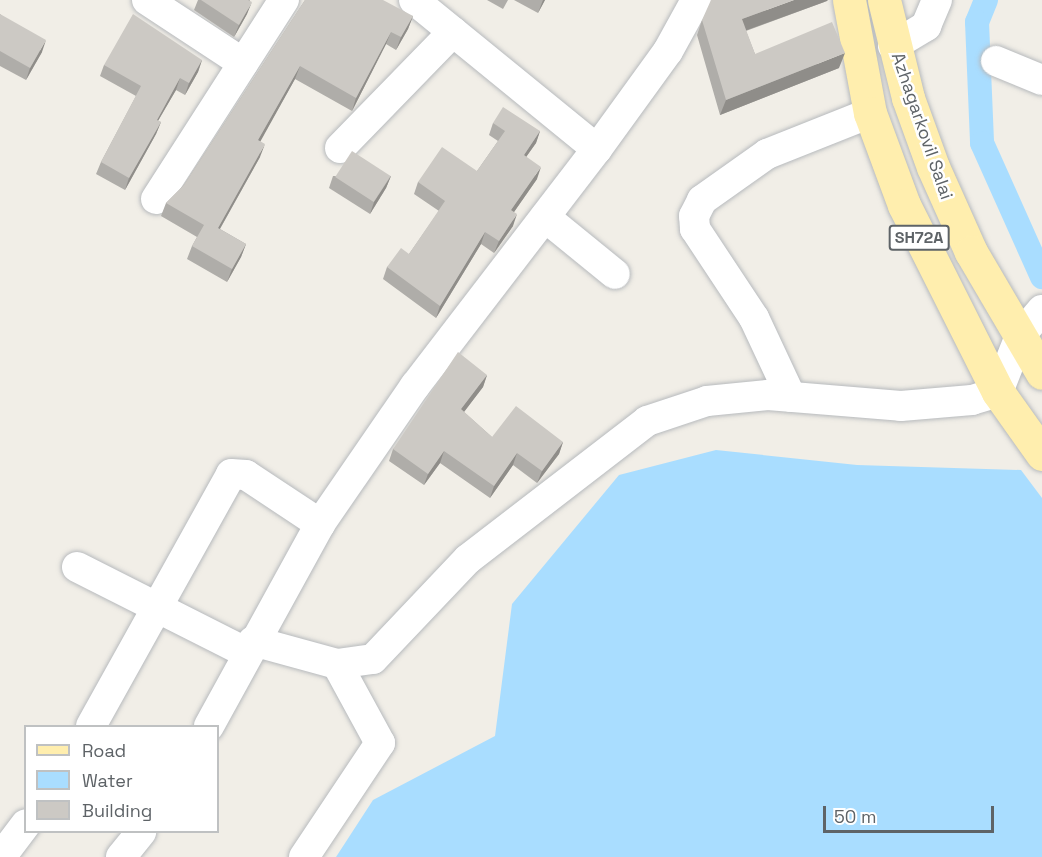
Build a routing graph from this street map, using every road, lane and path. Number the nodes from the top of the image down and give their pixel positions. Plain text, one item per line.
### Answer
1 (147, 0) edge
2 (284, 0) edge
3 (414, 0) edge
4 (696, 0) edge
5 (849, 0) edge
6 (884, 0) edge
7 (937, 0) edge
8 (453, 32) junction
9 (893, 46) junction
10 (996, 60) dead end
11 (243, 63) junction
12 (1042, 80) edge
13 (870, 113) junction
14 (340, 148) dead end
15 (597, 148) junction
16 (156, 200) dead end
17 (545, 217) junction
18 (615, 274) dead end
19 (1042, 310) edge
20 (1020, 336) junction
21 (1042, 373) edge
22 (998, 392) junction
23 (791, 397) junction
24 (1042, 454) edge
25 (320, 525) junction
26 (77, 567) dead end
27 (159, 609) junction
28 (250, 647) junction
29 (337, 664) junction
30 (92, 725) edge
31 (210, 725) edge
32 (24, 827) edge
33 (139, 833) edge
34 (1, 857) edge
35 (121, 857) edge
36 (304, 857) edge

1 - 11 street
2 - 11 street
3 - 8 street
4 - 15 street
5 - 13 main road, Azhagarkovil Salai / SH72A
6 - 9 main road, Azhagarkovil Salai / SH72A
7 - 9 street
8 - 14 street
8 - 15 street
9 - 20 main road, Azhagarkovil Salai / SH72A
10 - 12 street
11 - 16 street
13 - 22 main road, Azhagarkovil Salai / SH72A
13 - 23 street
15 - 17 street
17 - 18 street
17 - 25 street
19 - 20 street
20 - 21 main road, Azhagarkovil Salai / SH72A
20 - 22 street
22 - 23 street
22 - 24 main road, Azhagarkovil Salai / SH72A
23 - 29 street
25 - 27 street
25 - 28 street
26 - 27 street
27 - 28 street
27 - 30 street
28 - 29 street
28 - 31 street
29 - 36 street
32 - 34 street
33 - 35 street

